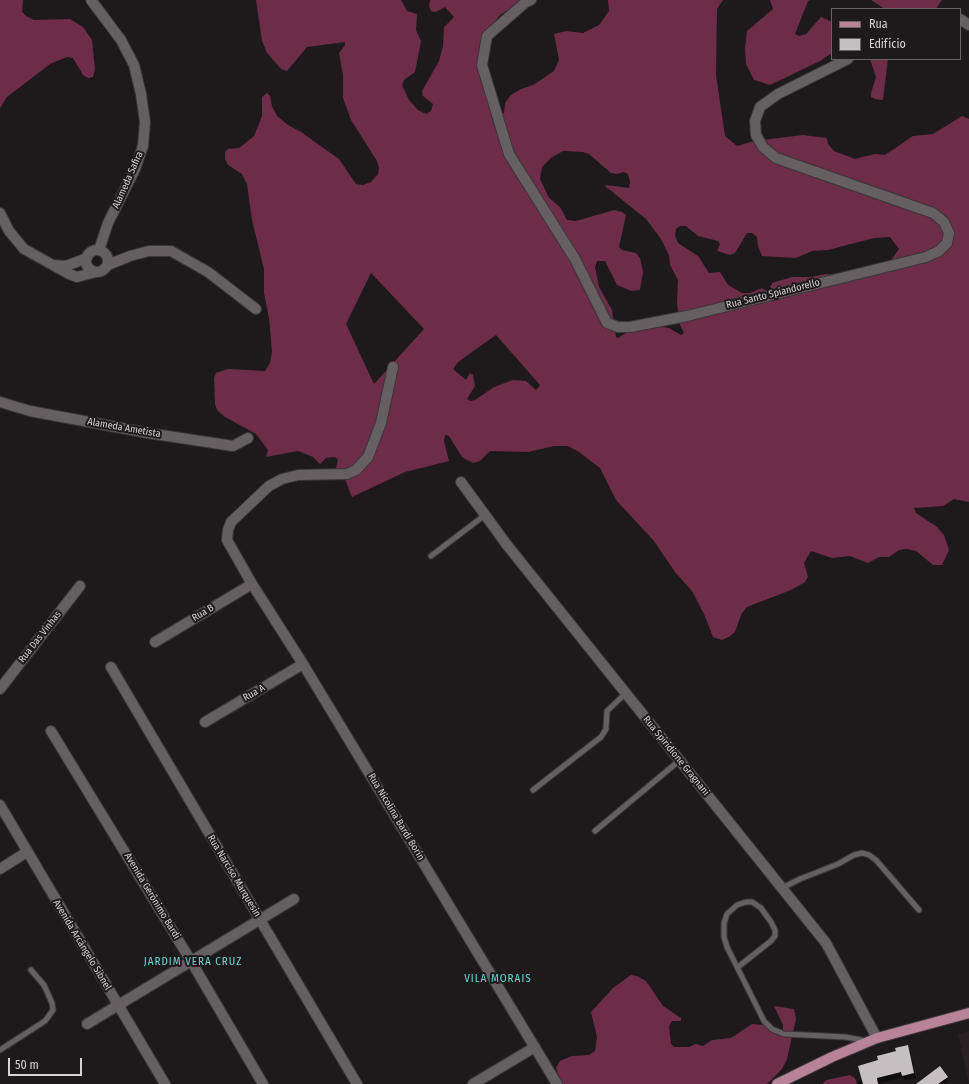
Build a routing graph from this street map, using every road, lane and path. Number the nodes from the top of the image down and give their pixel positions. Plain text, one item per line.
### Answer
1 (92, 0) edge
2 (531, 0) edge
3 (961, 19) edge
4 (969, 25) edge
5 (846, 60) edge
6 (0, 213) edge
7 (99, 250) junction
8 (87, 258) junction
9 (108, 264) junction
10 (54, 265) junction
11 (96, 272) junction
12 (256, 309) dead end
13 (393, 367) dead end
14 (0, 402) edge
15 (248, 438) dead end
16 (461, 482) dead end
17 (485, 515) junction
18 (431, 556) dead end
19 (252, 584) junction
20 (80, 586) dead end
21 (155, 642) dead end
22 (303, 664) junction
23 (111, 667) dead end
24 (0, 690) edge
25 (626, 693) junction
26 (205, 722) dead end
27 (51, 731) dead end
28 (680, 760) junction
29 (533, 790) dead end
30 (0, 805) edge
31 (595, 831) dead end
32 (27, 852) junction
33 (0, 869) edge
34 (782, 888) junction
35 (294, 899) dead end
36 (919, 910) dead end
37 (260, 919) junction
38 (191, 961) junction
39 (738, 967) junction
40 (31, 970) dead end
41 (118, 1005) junction
42 (969, 1014) edge
43 (87, 1024) dead end
44 (873, 1040) junction
45 (535, 1047) junction
46 (0, 1050) edge
47 (164, 1084) edge
48 (263, 1084) edge
49 (357, 1084) edge
50 (473, 1084) edge
51 (557, 1084) edge
52 (777, 1084) edge

1 - 7 street, Alameda Safira
2 - 5 street, Rua Santo Spiandorello
3 - 4 street
6 - 10 street
7 - 8 street
7 - 9 street
8 - 10 street
8 - 11 street
9 - 11 street
9 - 12 street
10 - 11 street
13 - 19 street, Rua Nicolina Bardi Borin
14 - 15 street, Alameda Ametista
16 - 17 street, Rua Spiridione Gragnani
17 - 18 lane
17 - 25 street, Rua Spiridione Gragnani
19 - 21 street, Rua B
19 - 22 street, Rua Nicolina Bardi Borin
20 - 24 street, Rua Das Vinhas
22 - 26 street, Rua A
22 - 45 street, Rua Nicolina Bardi Borin
23 - 37 street, Rua Narciso Marquesin
25 - 28 street, Rua Spiridione Gragnani
25 - 29 lane
27 - 38 street, Avenida Gerônimo Bardi
28 - 31 lane
28 - 34 street, Rua Spiridione Gragnani
30 - 32 street, Avenida Arcângelo Sibnel
32 - 33 street
32 - 41 street, Avenida Arcângelo Sibnel
34 - 36 lane
34 - 44 street, Rua Spiridione Gragnani
35 - 37 street
37 - 38 street
37 - 49 street, Rua Narciso Marquesin
38 - 41 street
38 - 48 street, Avenida Gerônimo Bardi
39 - 39 lane
39 - 44 lane
40 - 46 lane
41 - 43 street
41 - 47 street, Avenida Arcângelo Sibnel
42 - 44 main road
44 - 52 main road
45 - 50 street
45 - 51 street, Rua Nicolina Bardi Borin

